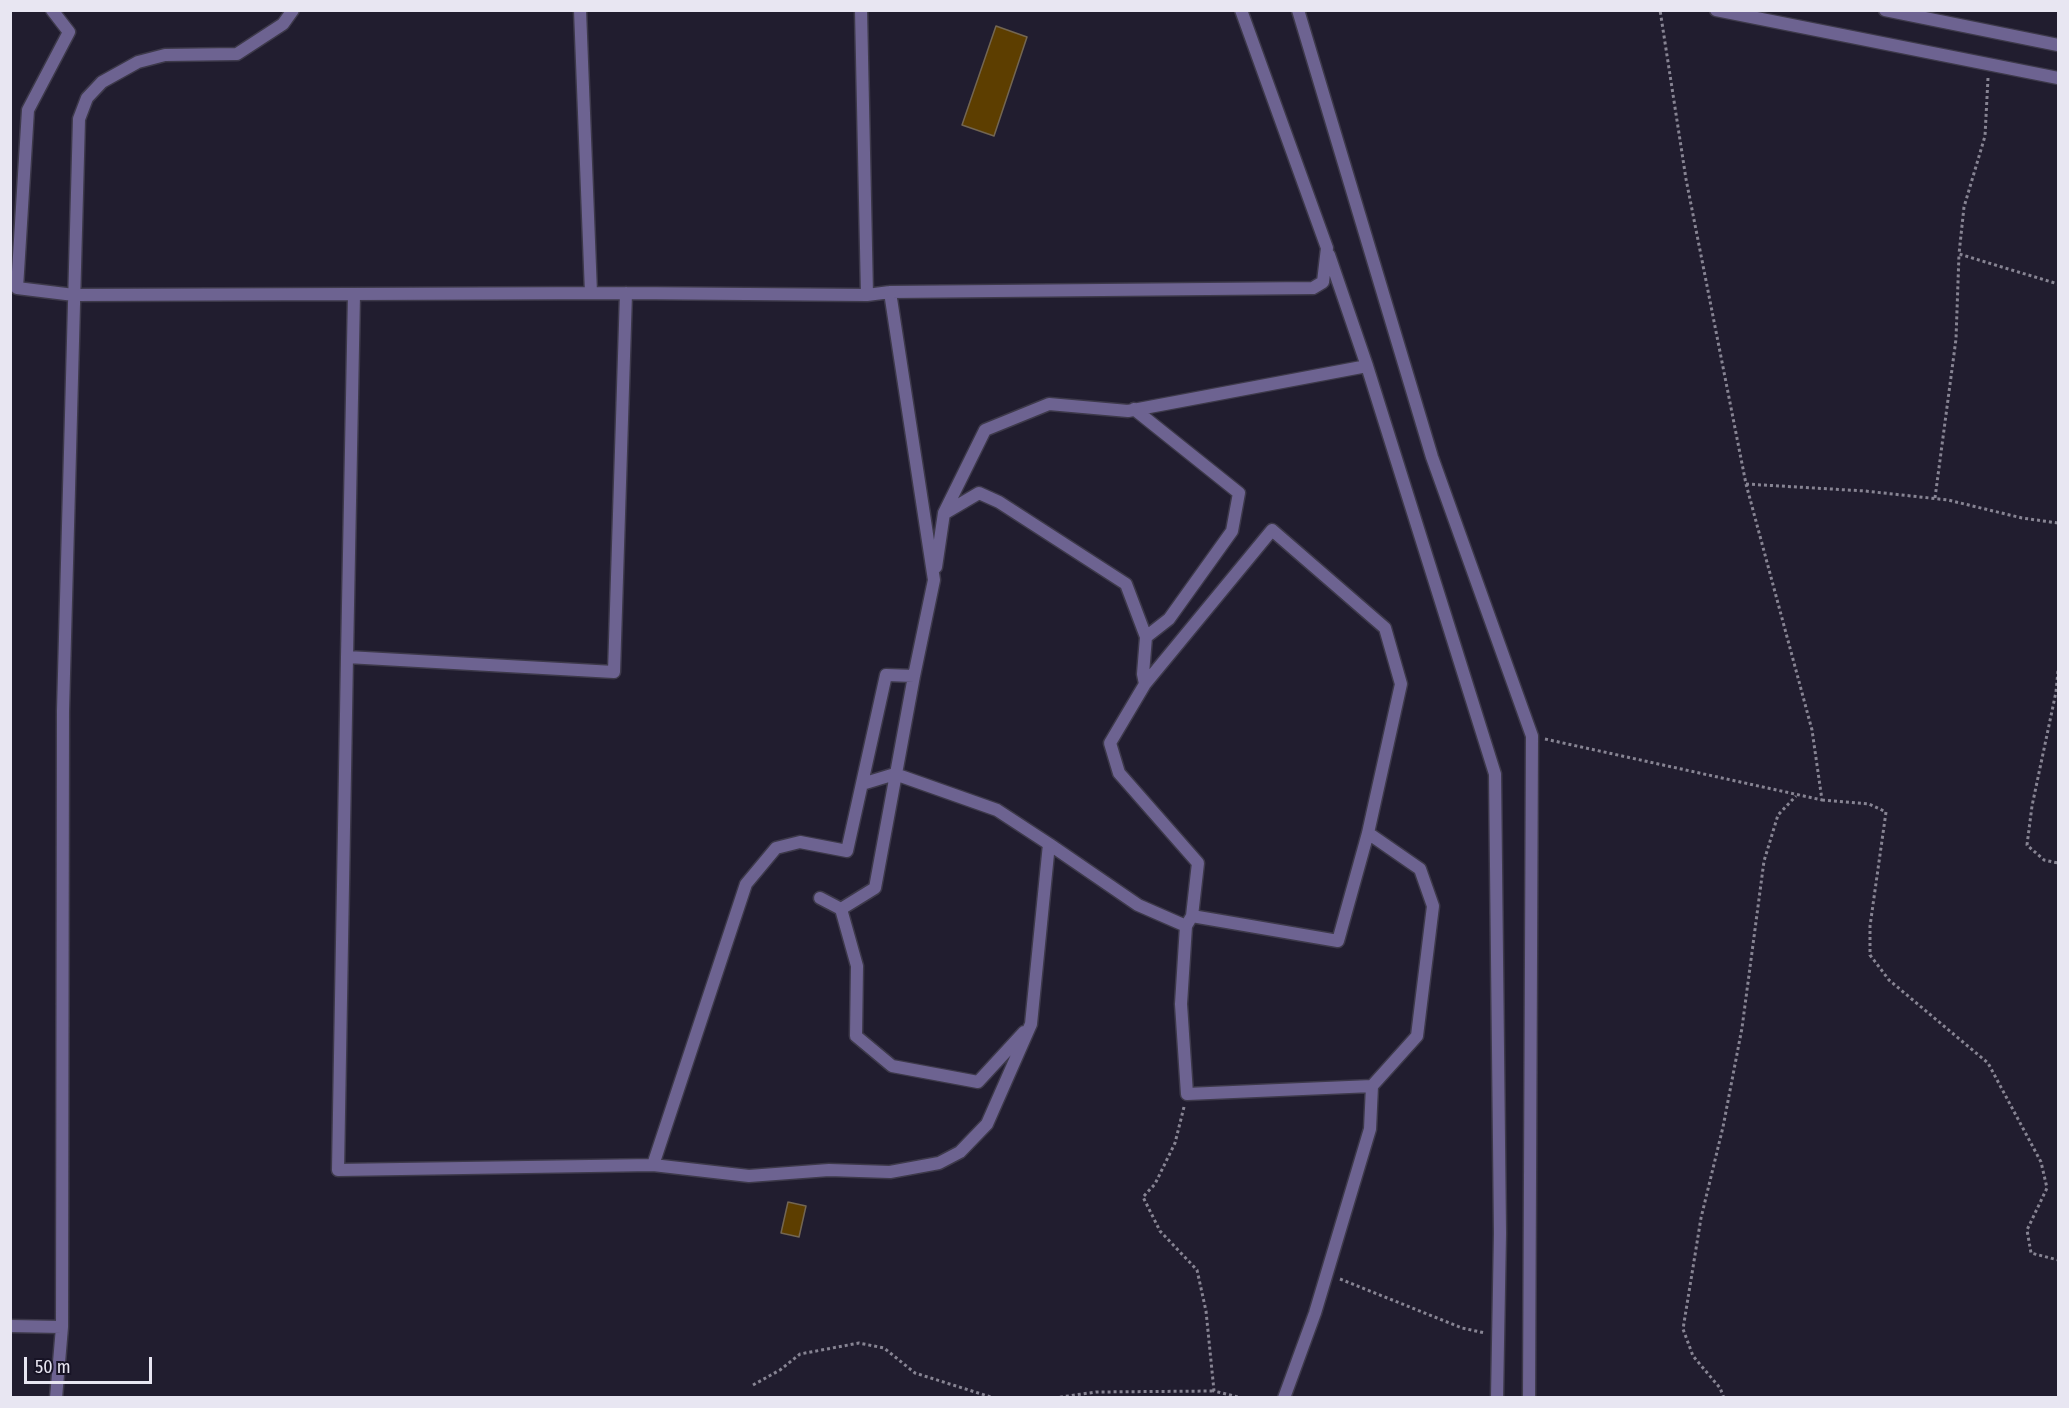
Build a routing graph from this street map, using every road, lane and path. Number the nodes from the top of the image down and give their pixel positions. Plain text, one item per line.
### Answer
1 (52, 10) edge
2 (293, 10) edge
3 (580, 10) edge
4 (861, 10) edge
5 (1241, 10) edge
6 (1299, 10) edge
7 (1660, 10) edge
8 (1716, 10) edge
9 (1885, 10) edge
10 (2058, 45) edge
11 (1989, 64) junction
12 (2058, 78) edge
13 (1327, 248) junction
14 (1959, 254) junction
15 (2058, 284) edge
16 (14, 288) edge
17 (890, 292) junction
18 (591, 293) junction
19 (626, 293) junction
20 (354, 294) junction
21 (74, 295) junction
22 (867, 295) junction
23 (1367, 366) junction
24 (1134, 410) junction
25 (1746, 484) junction
26 (1935, 498) junction
27 (944, 513) junction
28 (2058, 523) edge
29 (934, 580) junction
30 (1146, 638) junction
31 (347, 657) junction
32 (2058, 671) edge
33 (914, 676) junction
34 (1144, 684) junction
35 (1532, 736) junction
36 (895, 774) junction
37 (862, 784) junction
38 (1797, 795) junction
39 (1822, 800) junction
40 (1368, 834) junction
41 (1049, 844) junction
42 (2058, 863) edge
43 (820, 898) dead end
44 (841, 909) junction
45 (1189, 921) junction
46 (1031, 1024) junction
47 (1372, 1086) junction
48 (1187, 1094) junction
49 (653, 1165) junction
50 (2058, 1260) edge
51 (1327, 1274) junction
52 (10, 1326) edge
53 (62, 1327) junction
54 (1498, 1336) junction
55 (753, 1385) dead end
56 (1214, 1391) junction
57 (56, 1398) edge
58 (994, 1398) edge
59 (1054, 1398) edge
60 (1242, 1398) edge
61 (1284, 1398) edge
62 (1497, 1398) edge
63 (1529, 1398) edge
64 (1724, 1398) edge

1 - 16 street
2 - 21 street
3 - 18 street
4 - 22 street
5 - 13 street
6 - 35 street
7 - 25 path
8 - 11 street
9 - 10 street
11 - 12 street
11 - 14 path
13 - 17 street
13 - 23 street
14 - 15 path
14 - 26 path
16 - 21 street
17 - 22 street
17 - 29 street
18 - 19 street
18 - 20 street
19 - 22 street
19 - 31 street
20 - 21 street
20 - 31 street
21 - 53 street
23 - 24 street
23 - 54 street
24 - 27 street
24 - 30 street
25 - 26 path
25 - 39 path
26 - 28 path
27 - 29 street
27 - 30 street
29 - 33 street
30 - 34 street
31 - 49 street
32 - 42 path
33 - 36 street
33 - 37 street
34 - 40 street
34 - 45 street
35 - 38 path
35 - 63 street
36 - 37 street
36 - 41 street
36 - 44 street
37 - 49 street
38 - 39 path
38 - 64 path
39 - 50 path
40 - 45 street
40 - 47 street
41 - 45 street
41 - 46 street
43 - 44 street
44 - 46 street
45 - 48 street
46 - 49 street
47 - 48 street
47 - 51 street
48 - 56 path
51 - 54 path
51 - 61 street
52 - 53 street
53 - 57 street
54 - 62 street
55 - 58 path
56 - 59 path
56 - 60 path

